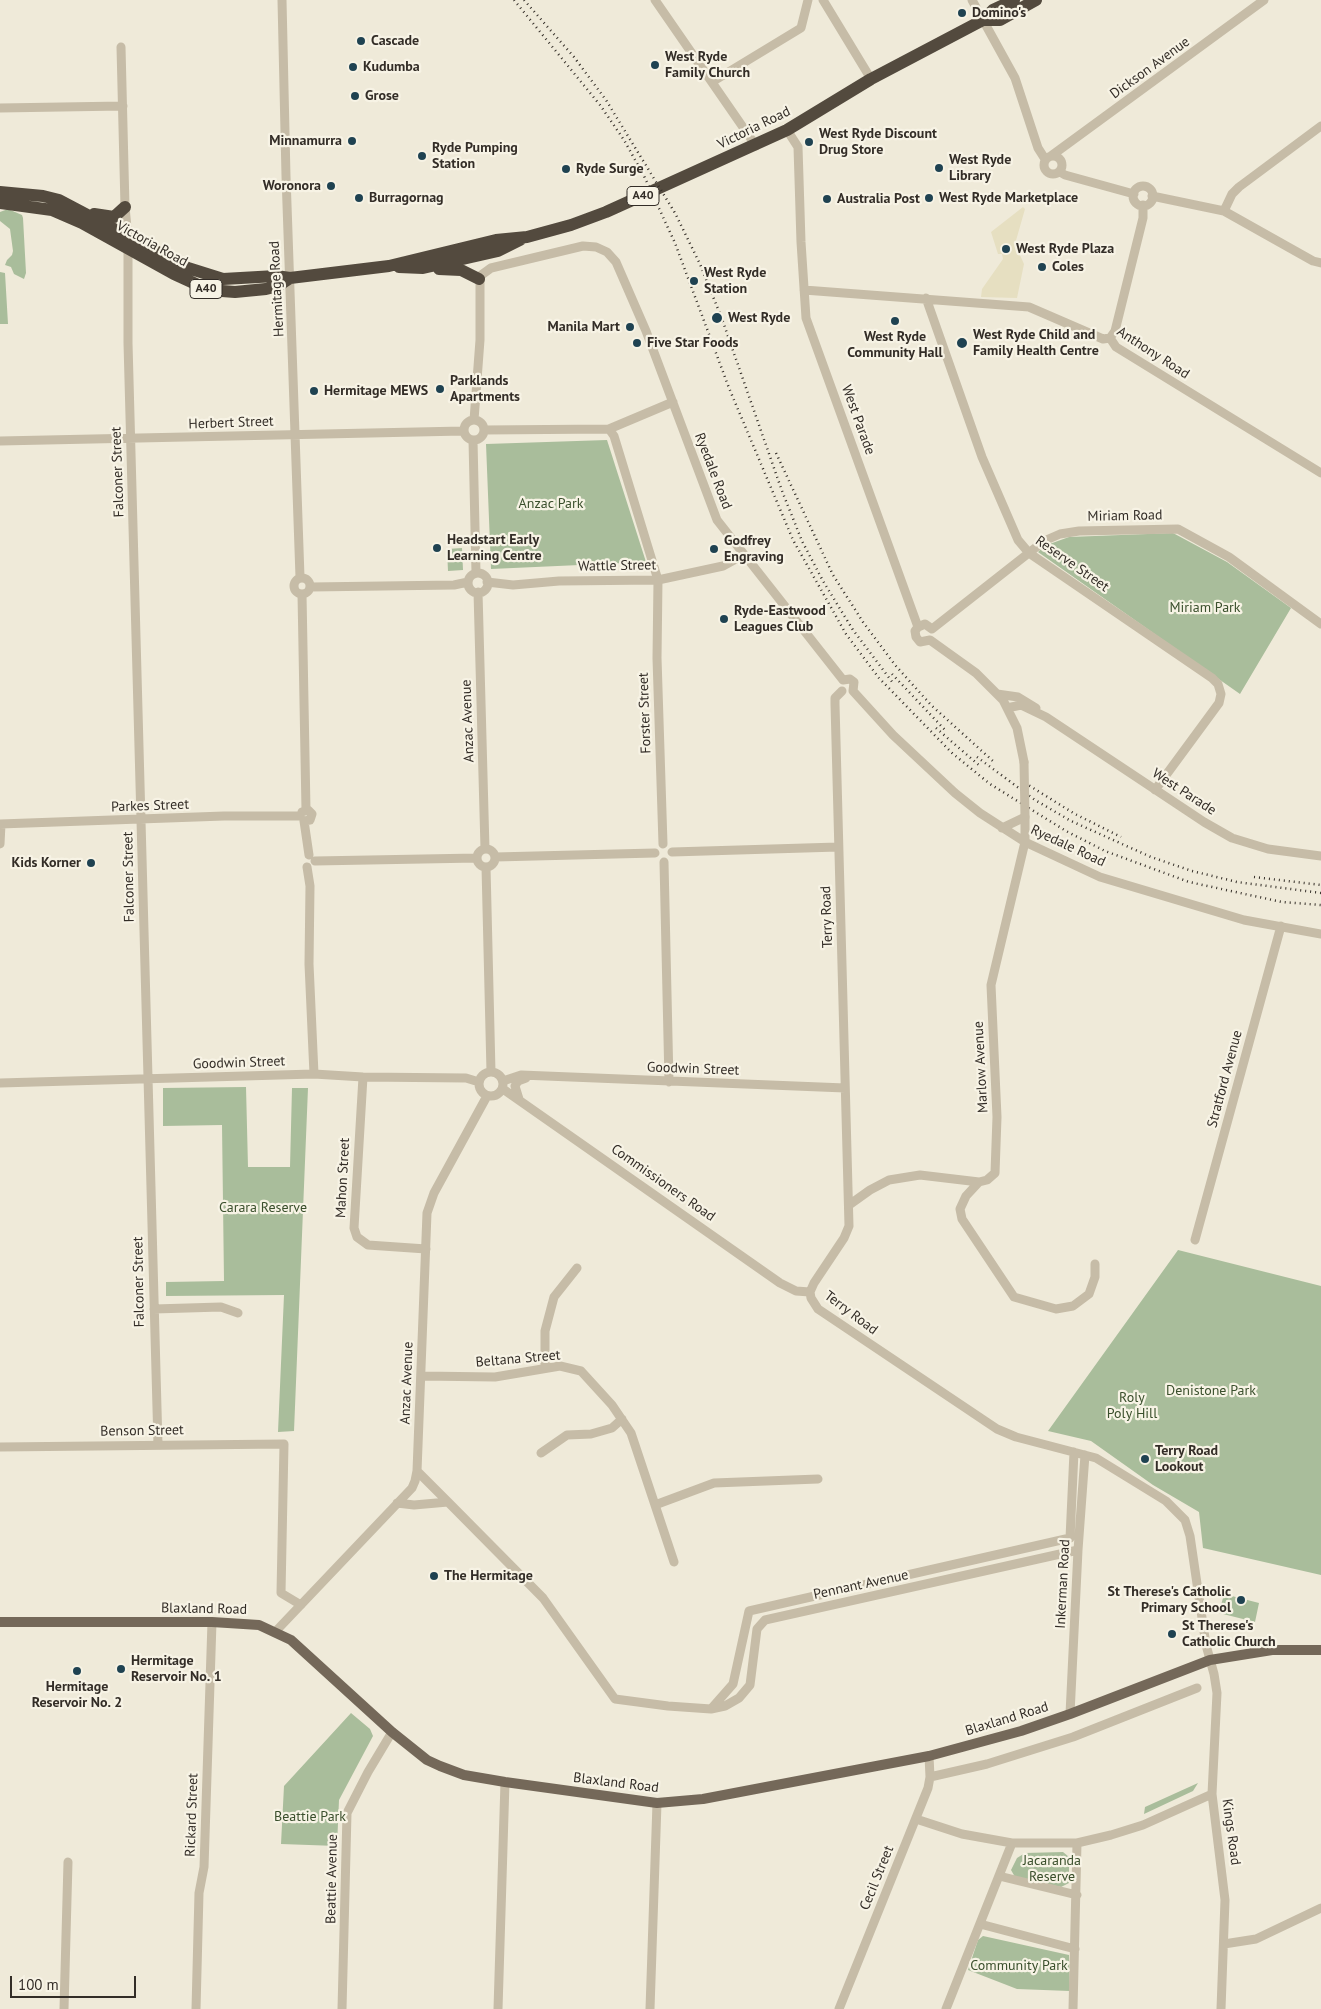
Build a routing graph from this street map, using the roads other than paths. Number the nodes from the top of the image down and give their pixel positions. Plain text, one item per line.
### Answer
1 (282, 0) edge
2 (656, 0) edge
3 (808, 0) edge
4 (823, 0) edge
5 (972, 0) edge
6 (1014, 0) edge
7 (1036, 0) edge
8 (1264, 0) edge
9 (983, 20) junction
10 (121, 47) dead end
11 (871, 79) junction
12 (712, 82) junction
13 (123, 106) junction
14 (0, 108) edge
15 (1321, 126) edge
16 (787, 130) junction
17 (756, 146) junction
18 (1048, 158) junction
19 (1060, 172) junction
20 (0, 192) edge
21 (1134, 194) junction
22 (1152, 196) junction
23 (0, 203) edge
24 (1143, 205) junction
25 (125, 207) junction
26 (78, 208) junction
27 (1224, 211) junction
28 (527, 237) junction
29 (128, 243) junction
30 (1321, 263) edge
31 (389, 266) junction
32 (423, 268) junction
33 (290, 278) junction
34 (479, 279) junction
35 (804, 290) junction
36 (926, 298) junction
37 (1110, 338) junction
38 (673, 402) junction
39 (474, 420) junction
40 (609, 429) junction
41 (484, 430) junction
42 (463, 431) junction
43 (295, 435) junction
44 (131, 440) junction
45 (473, 440) junction
46 (0, 441) edge
47 (1321, 473) edge
48 (1029, 553) junction
49 (744, 556) junction
50 (476, 573) junction
51 (300, 578) junction
52 (658, 580) junction
53 (468, 582) junction
54 (487, 582) junction
55 (311, 586) junction
56 (478, 592) junction
57 (302, 594) junction
58 (1321, 624) edge
59 (918, 626) junction
60 (932, 629) junction
61 (930, 640) junction
62 (843, 680) junction
63 (842, 691) junction
64 (853, 692) junction
65 (1002, 700) junction
66 (1046, 717) junction
67 (1155, 790) junction
68 (303, 816) junction
69 (1025, 817) junction
70 (142, 820) junction
71 (0, 824) edge
72 (1002, 828) junction
73 (1025, 842) junction
74 (0, 844) edge
75 (663, 844) junction
76 (838, 847) junction
77 (484, 849) junction
78 (672, 852) junction
79 (655, 853) junction
80 (1321, 856) edge
81 (495, 857) junction
82 (477, 858) junction
83 (310, 861) junction
84 (664, 862) junction
85 (486, 867) junction
86 (1281, 926) junction
87 (1321, 934) edge
88 (490, 1072) junction
89 (314, 1074) junction
90 (539, 1077) junction
91 (363, 1078) junction
92 (148, 1080) junction
93 (479, 1082) junction
94 (669, 1082) junction
95 (0, 1083) edge
96 (503, 1085) junction
97 (845, 1088) junction
98 (487, 1096) junction
99 (519, 1099) junction
100 (979, 1182) junction
101 (849, 1205) junction
102 (1195, 1240) dead end
103 (426, 1249) junction
104 (1095, 1264) dead end
105 (577, 1268) dead end
106 (810, 1292) junction
107 (154, 1309) junction
108 (238, 1313) dead end
109 (545, 1368) junction
110 (422, 1376) junction
111 (622, 1419) junction
112 (158, 1445) junction
113 (0, 1447) edge
114 (1074, 1452) junction
115 (541, 1453) dead end
116 (1085, 1455) junction
117 (417, 1471) junction
118 (818, 1478) dead end
119 (448, 1502) junction
120 (397, 1503) junction
121 (655, 1505) junction
122 (1070, 1538) joint
123 (1078, 1550) junction
124 (674, 1562) dead end
125 (300, 1605) junction
126 (0, 1622) edge
127 (212, 1622) junction
128 (276, 1631) junction
129 (1321, 1650) edge
130 (1210, 1660) junction
131 (1197, 1688) dead end
132 (711, 1709) junction
133 (1070, 1714) junction
134 (392, 1732) junction
135 (929, 1756) junction
136 (930, 1777) junction
137 (505, 1782) junction
138 (1212, 1794) junction
139 (657, 1803) junction
140 (916, 1819) junction
141 (1077, 1842) junction
142 (1012, 1843) junction
143 (68, 1862) dead end
144 (999, 1876) junction
145 (1077, 1895) junction
146 (1321, 1908) edge
147 (980, 1924) junction
148 (1224, 1944) junction
149 (1075, 1949) junction
150 (64, 2009) edge
151 (196, 2009) edge
152 (342, 2009) edge
153 (498, 2009) edge
154 (650, 2009) edge
155 (839, 2009) edge
156 (946, 2009) edge
157 (1073, 2009) edge
158 (1221, 2009) edge

1 - 33 street, Hermitage Road
2 - 12 street
3 - 12 street
4 - 11 street
5 - 9 street
6 - 9 highway, Victoria Road / A40
7 - 9 highway, Victoria Road / A40
8 - 18 street, Dickson Avenue
9 - 11 highway, Victoria Road / A40
9 - 18 street
10 - 13 street, Falconer Street
11 - 16 highway, Victoria Road / A40
12 - 17 street
13 - 14 street
13 - 25 street, Falconer Street
15 - 27 street
16 - 17 highway, Victoria Road / A40
16 - 35 street, West Parade
17 - 28 highway, Victoria Road / A40
18 - 19 street
18 - 19 street
19 - 21 street
20 - 26 highway, Victoria Road / A40
21 - 22 street
21 - 24 street
22 - 24 street
22 - 27 street
23 - 29 highway, Victoria Road / A40
24 - 37 street
25 - 26 highway
25 - 29 street, Falconer Street
26 - 29 highway, Victoria Road / A40
27 - 30 street
28 - 31 highway, Victoria Road / A40
28 - 32 highway, Victoria Road / A40
29 - 33 highway, Victoria Road / A40
29 - 44 street, Falconer Street
31 - 32 highway, Victoria Road / A40
31 - 33 highway, Victoria Road / A40
32 - 34 highway
33 - 43 street, Hermitage Road
34 - 38 street, Ryedale Road
34 - 39 street
35 - 36 street, Anthony Road
35 - 59 street, West Parade
36 - 37 street, Anthony Road
36 - 48 street, Reserve Street
37 - 47 street, Anthony Road
38 - 40 street
38 - 49 street, Ryedale Road
39 - 41 street
39 - 42 street
40 - 41 street
40 - 52 street, Forster Street
41 - 45 street
42 - 43 street, Herbert Street
42 - 45 street
43 - 44 street, Herbert Street
43 - 51 street, Hermitage Road
44 - 46 street, Herbert Street
44 - 70 street, Falconer Street
45 - 50 street
48 - 58 street, Miriam Road
48 - 60 street, Miriam Road
48 - 67 street, Reserve Street
49 - 52 street, Wattle Street
49 - 62 street, Ryedale Road
50 - 53 street
50 - 54 street
51 - 55 street
51 - 57 street
52 - 54 street, Wattle Street
52 - 75 street, Forster Street
53 - 55 street
53 - 56 street
54 - 56 street
55 - 57 street
56 - 77 street, Anzac Avenue
57 - 68 street
59 - 60 street
59 - 61 street
60 - 61 street
61 - 65 street
62 - 63 street
62 - 64 street
63 - 64 street
63 - 76 street, Terry Road
64 - 72 street, Ryedale Road
65 - 66 street, West Parade
65 - 66 street, West Parade
65 - 69 street, Marlow Avenue, bridge
66 - 67 street, West Parade
67 - 80 street, West Parade
68 - 70 street, Parkes Street
68 - 83 street
69 - 72 street
69 - 73 street, Marlow Avenue
70 - 71 street, Parkes Street
70 - 92 street, Falconer Street
71 - 74 street
72 - 73 street, Ryedale Road
73 - 86 street, Ryedale Road
73 - 100 street, Marlow Avenue
75 - 78 street
75 - 79 street
76 - 78 street
76 - 97 street, Terry Road
77 - 81 street
77 - 82 street
78 - 84 street
79 - 81 street
79 - 84 street
81 - 85 street
82 - 83 street
82 - 85 street
83 - 89 street
84 - 94 street
85 - 88 street
86 - 87 street, Ryedale Road
86 - 102 street, Stratford Avenue
88 - 93 street
88 - 96 street
89 - 91 street, Goodwin Street
89 - 92 street, Goodwin Street
90 - 94 street, Goodwin Street
90 - 96 street, Goodwin Street
90 - 99 street, Goodwin Street
91 - 93 street, Goodwin Street
91 - 103 street, Mahon Street
92 - 95 street, Goodwin Street
92 - 107 street, Falconer Street
93 - 98 street
94 - 97 street, Goodwin Street
96 - 98 street
96 - 99 street, Commissioners Road
97 - 101 street, Terry Road
98 - 103 street, Anzac Avenue
99 - 106 street, Commissioners Road
100 - 101 street
100 - 104 street, Marlow Avenue
101 - 106 street, Terry Road
103 - 110 street, Anzac Avenue
105 - 109 street
106 - 114 street, Terry Road
107 - 108 street
107 - 112 street, Falconer Street
109 - 110 street, Beltana Street
109 - 111 street, Beltana Street
110 - 117 street, Anzac Avenue
111 - 115 street
111 - 121 street, Beltana Street
112 - 113 street, Benson Street
112 - 125 street, Benson Street
114 - 116 street, Terry Road
114 - 122 street, Inkerman Road
116 - 123 street, Inkerman Road
116 - 130 street, Terry Road
117 - 119 street, Pennant Avenue
117 - 120 street, Anzac Avenue
118 - 121 street
119 - 120 street
119 - 132 street, Pennant Avenue
120 - 125 street, Anzac Avenue
121 - 124 street, Beltana Street
122 - 132 street, Pennant Avenue
123 - 132 street, Pennant Avenue
123 - 133 street, Inkerman Road
125 - 128 street, Anzac Avenue
126 - 127 main road, Blaxland Road
127 - 128 main road, Blaxland Road
127 - 151 street, Rickard Street
128 - 134 main road, Blaxland Road
129 - 130 main road, Blaxland Road
130 - 133 main road, Blaxland Road
130 - 138 street, Kings Road
131 - 136 street
133 - 135 main road, Blaxland Road
134 - 137 main road, Blaxland Road
134 - 152 street, Beattie Avenue
135 - 136 street, Cecil Street
135 - 139 main road, Blaxland Road
136 - 140 street, Cecil Street
137 - 139 main road, Blaxland Road
137 - 153 street
138 - 141 street
138 - 148 street, Kings Road
139 - 154 street
140 - 142 street
140 - 155 street, Cecil Street
141 - 142 street
141 - 145 street
142 - 144 street
143 - 150 street
144 - 145 street
144 - 147 street
145 - 149 street
146 - 148 street
147 - 149 street
147 - 156 street
148 - 158 street, Kings Road
149 - 157 street

